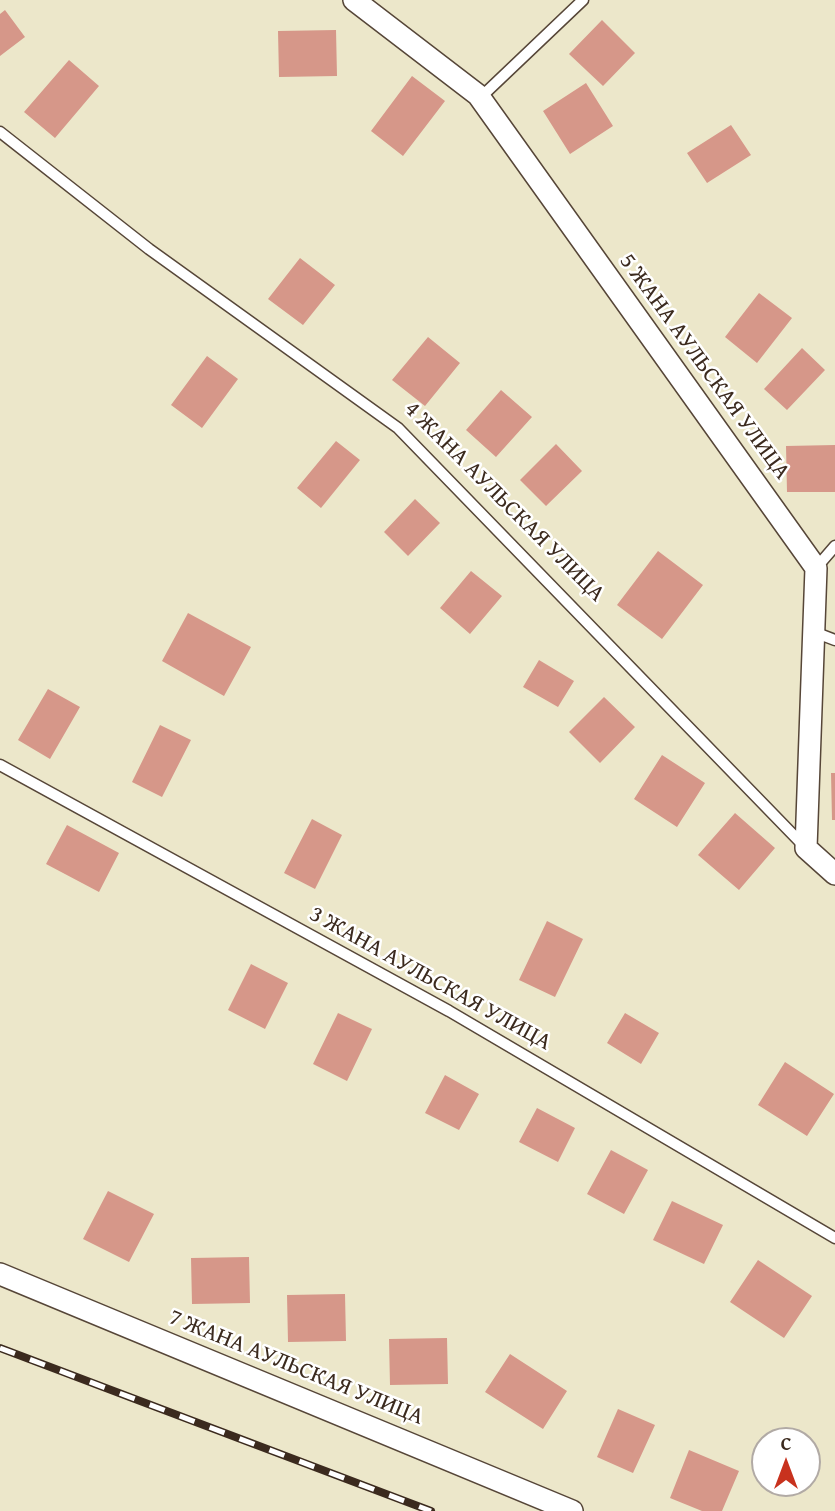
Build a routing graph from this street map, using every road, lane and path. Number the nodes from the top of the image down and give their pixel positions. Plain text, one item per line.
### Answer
1 (355, 0) edge
2 (583, 0) edge
3 (480, 99) junction
4 (0, 132) edge
5 (835, 546) edge
6 (816, 568) junction
7 (814, 632) junction
8 (835, 640) edge
9 (0, 765) edge
10 (806, 848) junction
11 (835, 874) edge
12 (835, 1238) edge
13 (0, 1274) edge
14 (572, 1511) edge

1 - 3 street, 5 ЖАНА АУЛЬСКАЯ УЛИЦА
2 - 3 lane
3 - 6 street, 5 ЖАНА АУЛЬСКАЯ УЛИЦА
4 - 10 lane, 4 ЖАНА АУЛЬСКАЯ УЛИЦА
5 - 6 lane
6 - 7 street
7 - 8 lane
7 - 10 street
9 - 12 lane, 3 ЖАНА АУЛЬСКАЯ УЛИЦА
10 - 11 street, 4 ЖАНА АУЛЬСКАЯ УЛИЦА
13 - 14 street, 7 ЖАНА АУЛЬСКАЯ УЛИЦА

